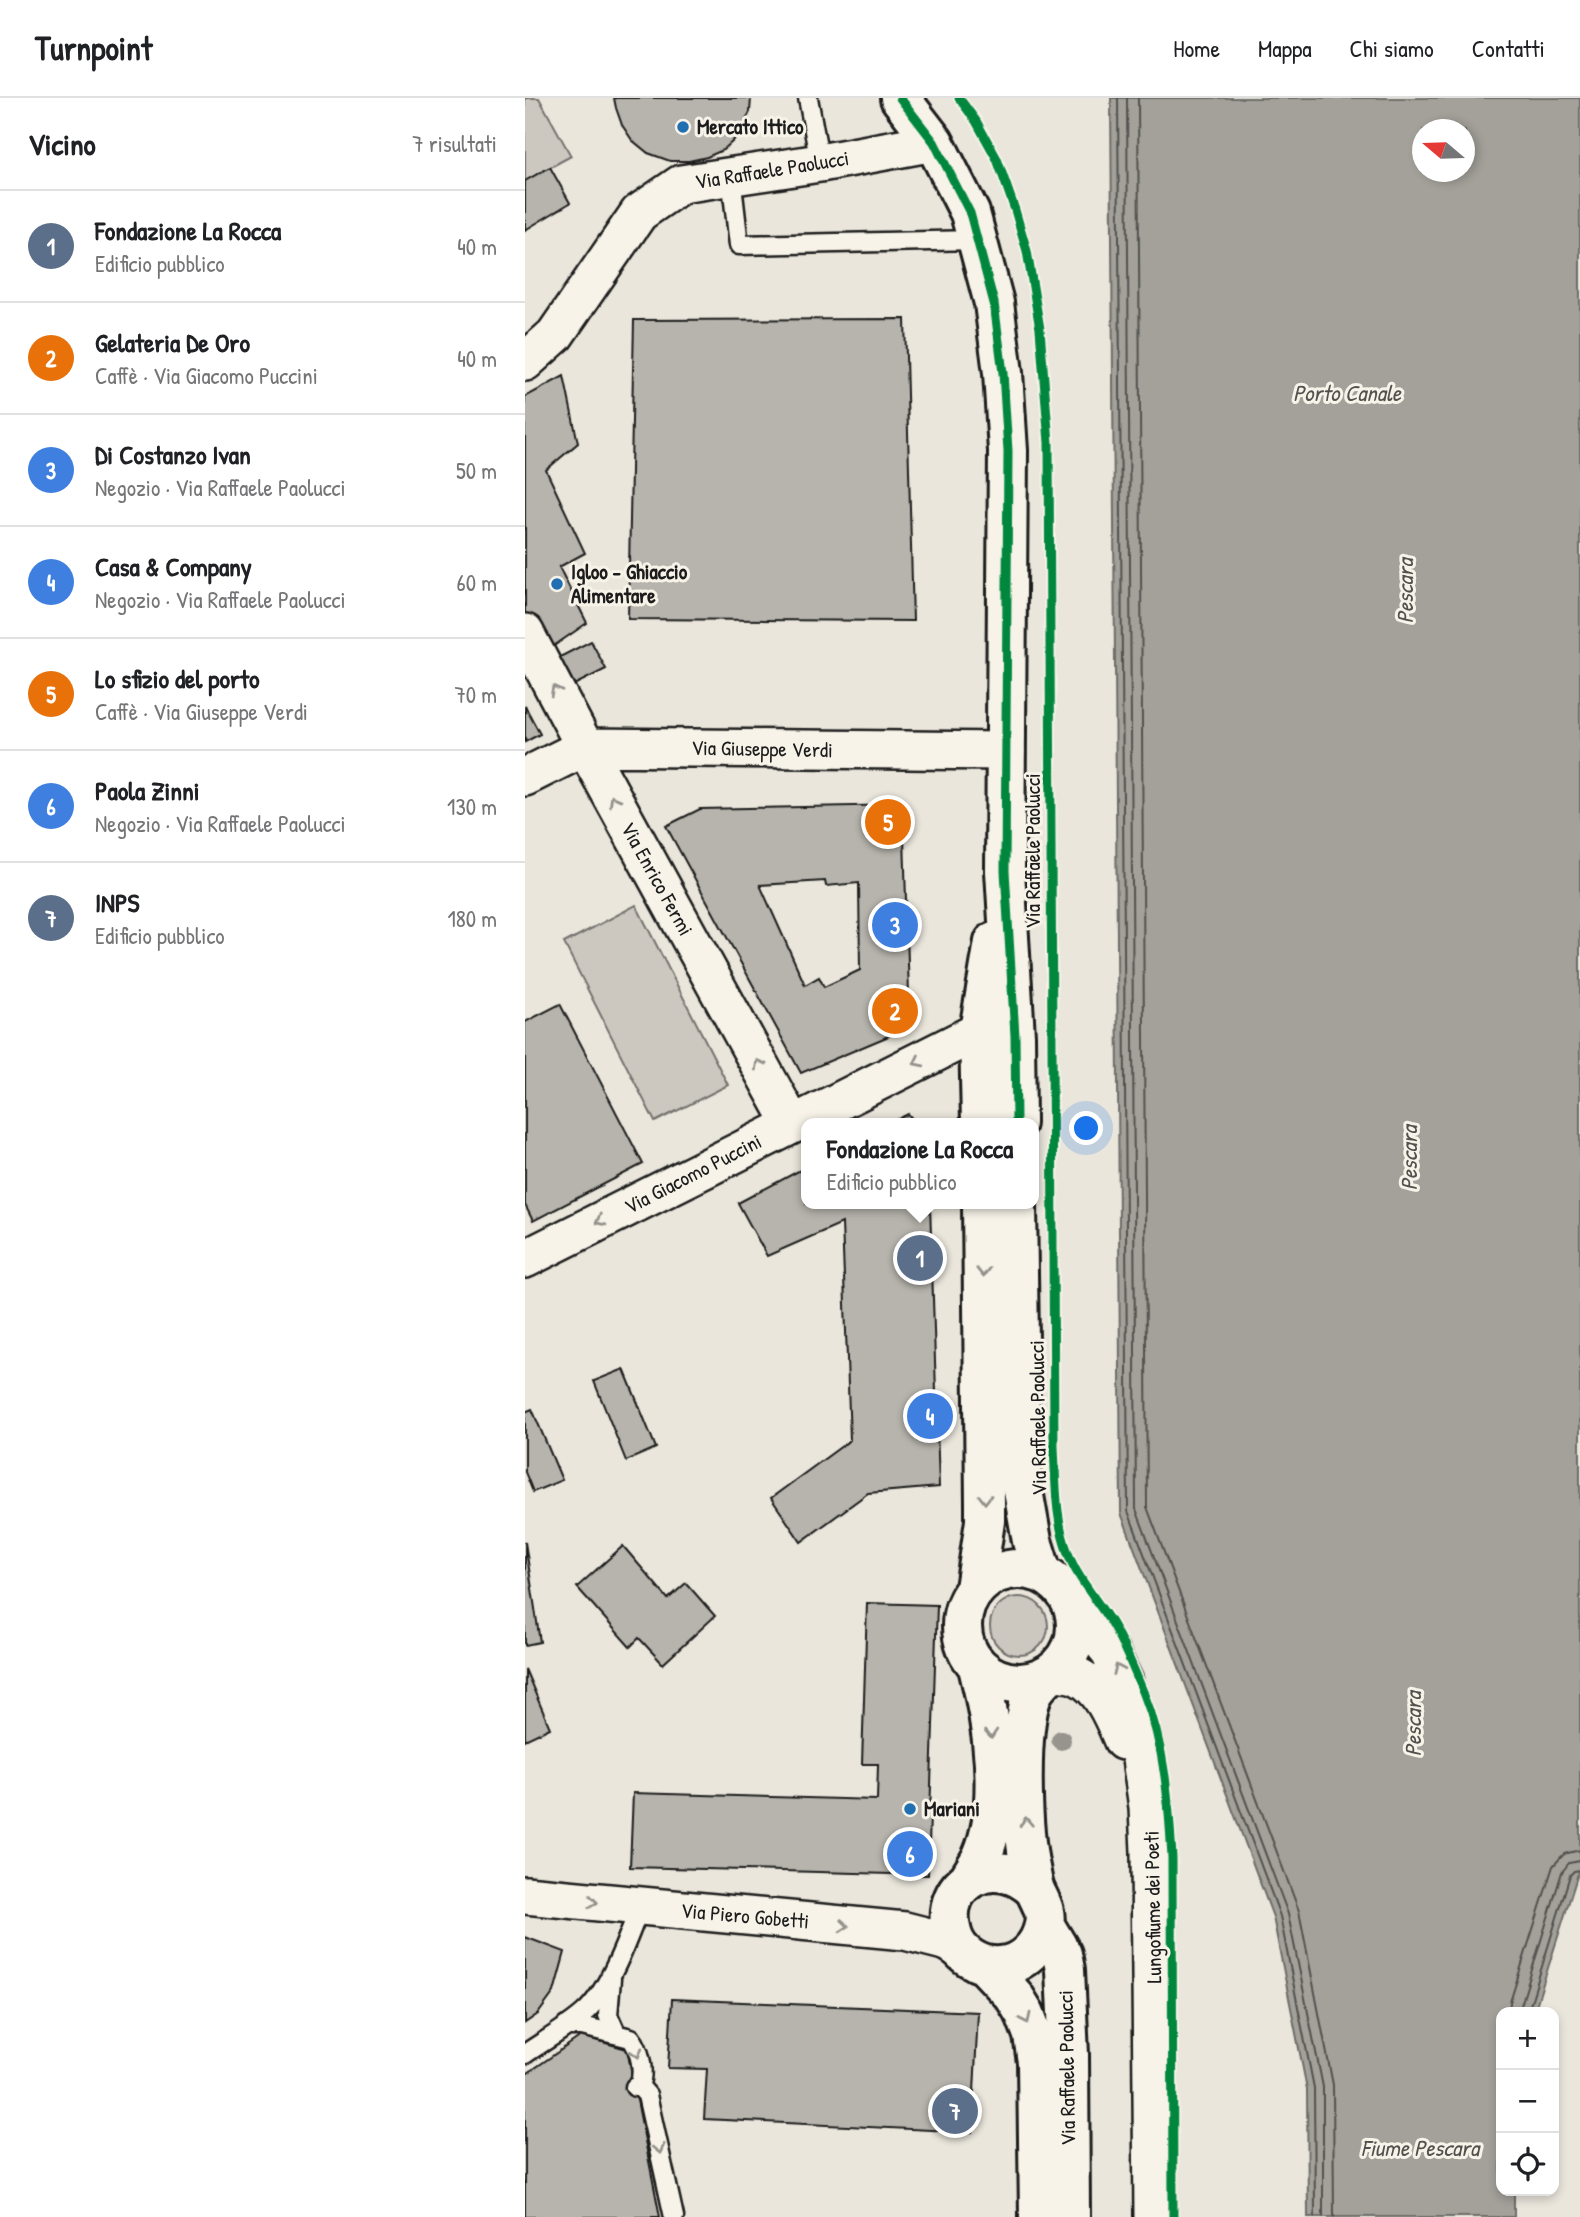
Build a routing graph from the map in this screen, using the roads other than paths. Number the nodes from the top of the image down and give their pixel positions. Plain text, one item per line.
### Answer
1 (808, 98) edge
2 (900, 98) edge
3 (934, 142) junction
4 (820, 163) junction
5 (731, 176) junction
6 (978, 240) junction
7 (525, 362) edge
8 (525, 633) edge
9 (585, 747) junction
10 (1006, 751) junction
11 (525, 777) edge
12 (997, 1034) junction
13 (806, 1118) edge
14 (982, 1118) edge
15 (1015, 1118) edge
16 (801, 1120) edge
17 (792, 1124) junction
18 (982, 1209) edge
19 (1017, 1209) edge
20 (525, 1259) edge
21 (1042, 1573) junction
22 (975, 1589) junction
23 (1073, 1606) junction
24 (978, 1667) junction
25 (1050, 1675) junction
26 (1147, 1807) junction
27 (968, 1880) junction
28 (525, 1895) edge
29 (640, 1906) junction
30 (1039, 1907) junction
31 (973, 1958) junction
32 (612, 1972) junction
33 (566, 2026) junction
34 (616, 2034) junction
35 (525, 2054) edge
36 (674, 2217) edge
37 (1038, 2217) edge
38 (1070, 2217) edge
39 (1153, 2217) edge

1 - 4 lane
2 - 3 street, Via Raffaele Paolucci
3 - 4 street, Via Raffaele Paolucci
3 - 6 street, Via Raffaele Paolucci
4 - 5 street, Via Raffaele Paolucci
5 - 6 lane
5 - 7 street, Via Raffaele Paolucci
6 - 10 street, Via Raffaele Paolucci
9 -> 8 street, Via Enrico Fermi
9 - 10 street, Via Giuseppe Verdi
9 - 11 street, Via Giuseppe Verdi
17 -> 9 street, Via Enrico Fermi
10 - 12 street, Via Raffaele Paolucci
12 -> 13 street, Via Giacomo Puccini
12 - 14 street, Via Raffaele Paolucci
12 - 15 street, Via Raffaele Paolucci
16 -> 17 street, Via Giacomo Puccini
17 -> 20 street, Via Giacomo Puccini
18 -> 22 street
19 - 21 street, Via Raffaele Paolucci
21 - 22 street
21 - 23 street
22 - 24 street
23 - 25 street
26 -> 23 street, Lungofiume dei Poeti
24 - 25 street
24 -> 27 street
25 - 26 street, Lungofiume dei Poeti
30 -> 25 street, Via Raffaele Paolucci
26 - 39 street, Lungofiume dei Poeti
27 - 30 street
27 - 31 street
28 -> 29 street, Via Piero Gobetti
29 -> 31 street, Via Piero Gobetti
29 - 32 lane
30 - 31 street
30 - 38 street, Via Raffaele Paolucci
31 -> 37 street, Via Raffaele Paolucci
32 - 33 lane
32 - 34 lane
33 - 34 lane
33 - 35 lane
34 -> 36 lane

